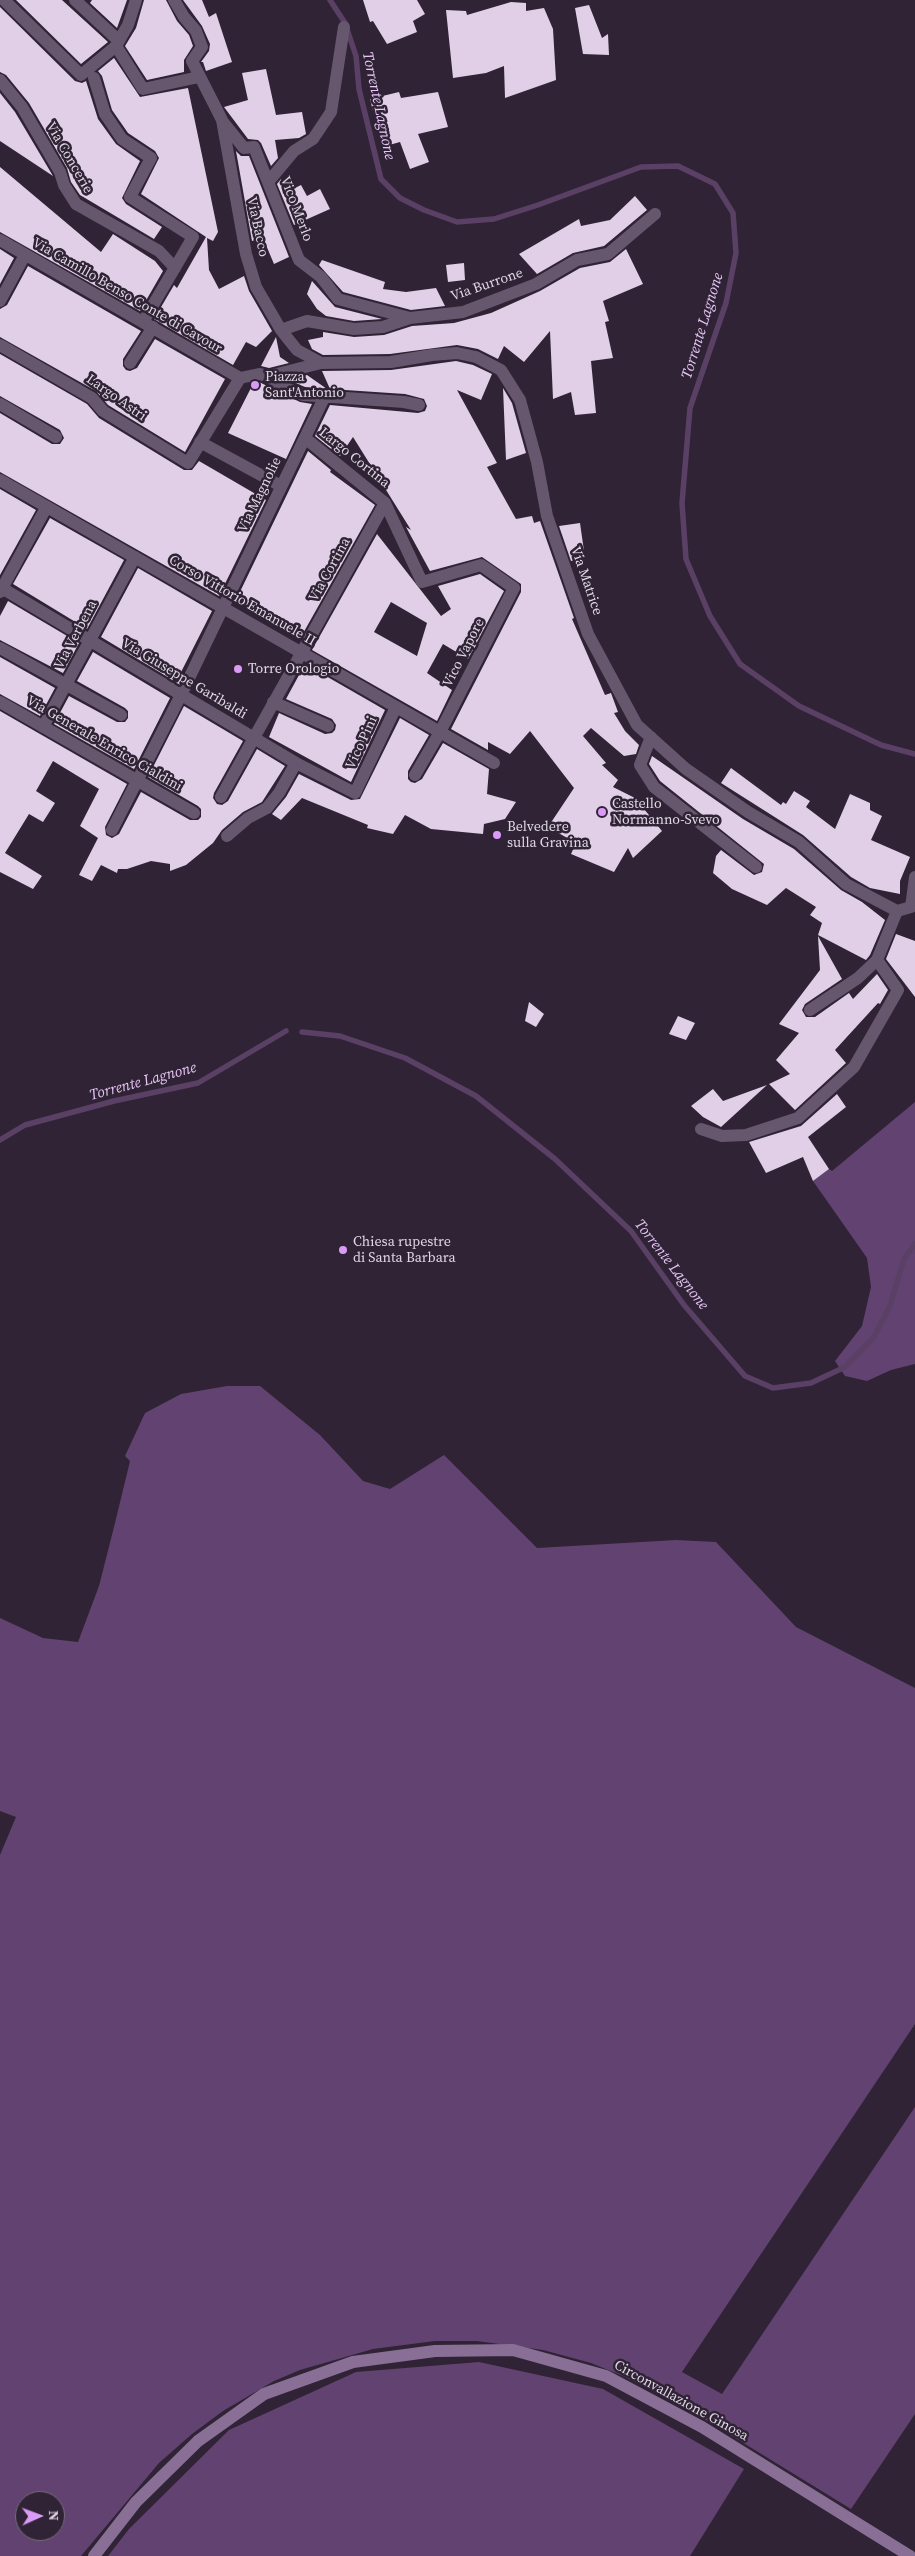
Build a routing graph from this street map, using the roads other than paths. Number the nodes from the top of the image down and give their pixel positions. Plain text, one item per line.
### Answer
1 (4, 0) edge
2 (136, 0) edge
3 (174, 0) edge
4 (80, 2) edge
5 (344, 27) dead end
6 (118, 44) junction
7 (199, 77) junction
8 (94, 78) dead end
9 (0, 80) edge
10 (222, 120) junction
11 (269, 181) junction
12 (655, 214) dead end
13 (0, 240) edge
14 (25, 255) junction
15 (175, 268) junction
16 (0, 301) edge
17 (410, 318) junction
18 (148, 324) junction
19 (281, 330) junction
20 (0, 345) edge
21 (321, 363) junction
22 (130, 364) dead end
23 (264, 375) junction
24 (240, 378) junction
25 (324, 398) junction
26 (0, 404) edge
27 (419, 405) dead end
28 (56, 437) dead end
29 (306, 438) junction
30 (200, 442) junction
31 (0, 480) edge
32 (281, 486) junction
33 (385, 503) junction
34 (46, 508) junction
35 (135, 558) junction
36 (514, 588) joint
37 (1, 589) edge
38 (223, 606) junction
39 (90, 640) junction
40 (0, 648) edge
41 (302, 652) junction
42 (66, 685) junction
43 (180, 695) junction
44 (0, 702) edge
45 (273, 702) junction
46 (396, 706) junction
47 (121, 715) dead end
48 (328, 726) dead end
49 (43, 727) junction
50 (440, 732) junction
51 (254, 737) junction
52 (650, 737) junction
53 (296, 763) junction
54 (494, 763) dead end
55 (415, 775) dead end
56 (138, 781) junction
57 (355, 793) joint
58 (221, 797) dead end
59 (194, 813) dead end
60 (112, 830) dead end
61 (227, 836) dead end
62 (756, 867) dead end
63 (915, 877) edge
64 (897, 911) junction
65 (877, 960) junction
66 (810, 1010) dead end
67 (701, 1129) dead end
68 (94, 2556) edge
69 (910, 2556) edge

1 - 6 street
2 - 6 street
3 - 7 street
4 - 6 street
5 - 11 street
6 - 7 street
7 - 10 street, Via Bacco
8 - 15 street
9 - 15 street, Via Concerie
10 - 11 street, Vico Merlo
10 - 19 street, Via Bacco
11 - 17 street, Vico Merlo
12 - 17 street, Via Burrone
13 - 14 street, Via Camillo Benso Conte di Cavour
14 - 16 street
14 - 18 street, Via Camillo Benso Conte di Cavour
15 - 18 street
17 - 19 street, Via Burrone
18 - 22 street
18 - 24 street, Via Camillo Benso Conte di Cavour
19 - 21 street, Via Bacco
20 - 30 street, Largo Astri
21 - 23 street, Via Matrice
21 - 52 street, Via Matrice
23 - 24 street
23 - 25 street
24 - 30 street
25 - 27 street
25 - 29 street, Via Magnolie
26 - 28 street
29 - 32 street, Via Magnolie
29 - 33 street, Largo Cortina
30 - 32 street
31 - 34 street, Corso Vittorio Emanuele II
32 - 38 street, Via Magnolie
33 - 36 street, Largo Cortina
33 - 41 street, Via Cortina
34 - 35 street, Corso Vittorio Emanuele II
34 - 37 street
35 - 38 street, Corso Vittorio Emanuele II
35 - 39 street, Via Verbena
36 - 50 street, Vico Vapore
37 - 39 street, Via Giuseppe Garibaldi
38 - 41 street, Corso Vittorio Emanuele II
38 - 43 street, Via Magnolie
39 - 42 street, Via Verbena
39 - 43 street, Via Giuseppe Garibaldi
40 - 42 street
41 - 45 street, Via Cortina
41 - 46 street, Corso Vittorio Emanuele II
42 - 47 street
42 - 49 street, Via Verbena
43 - 51 street, Via Giuseppe Garibaldi
43 - 56 street, Via Magnolie
44 - 49 street, Via Generale Enrico Cialdini
45 - 48 street
45 - 51 street, Via Cortina
46 - 50 street, Corso Vittorio Emanuele II
46 - 57 street, Vico Pini
49 - 56 street, Via Generale Enrico Cialdini
50 - 54 street, Corso Vittorio Emanuele II
50 - 55 street, Vico Vapore
51 - 53 street, Via Giuseppe Garibaldi
51 - 58 street, Via Cortina
52 - 62 street
52 - 64 street, Via Matrice
53 - 57 street, Via Giuseppe Garibaldi
53 - 61 street
56 - 59 street, Via Generale Enrico Cialdini
56 - 60 street, Via Magnolie
63 - 64 street
64 - 65 street
65 - 66 street
65 - 67 street
68 - 69 main road, Circonvallazione Ginosa

